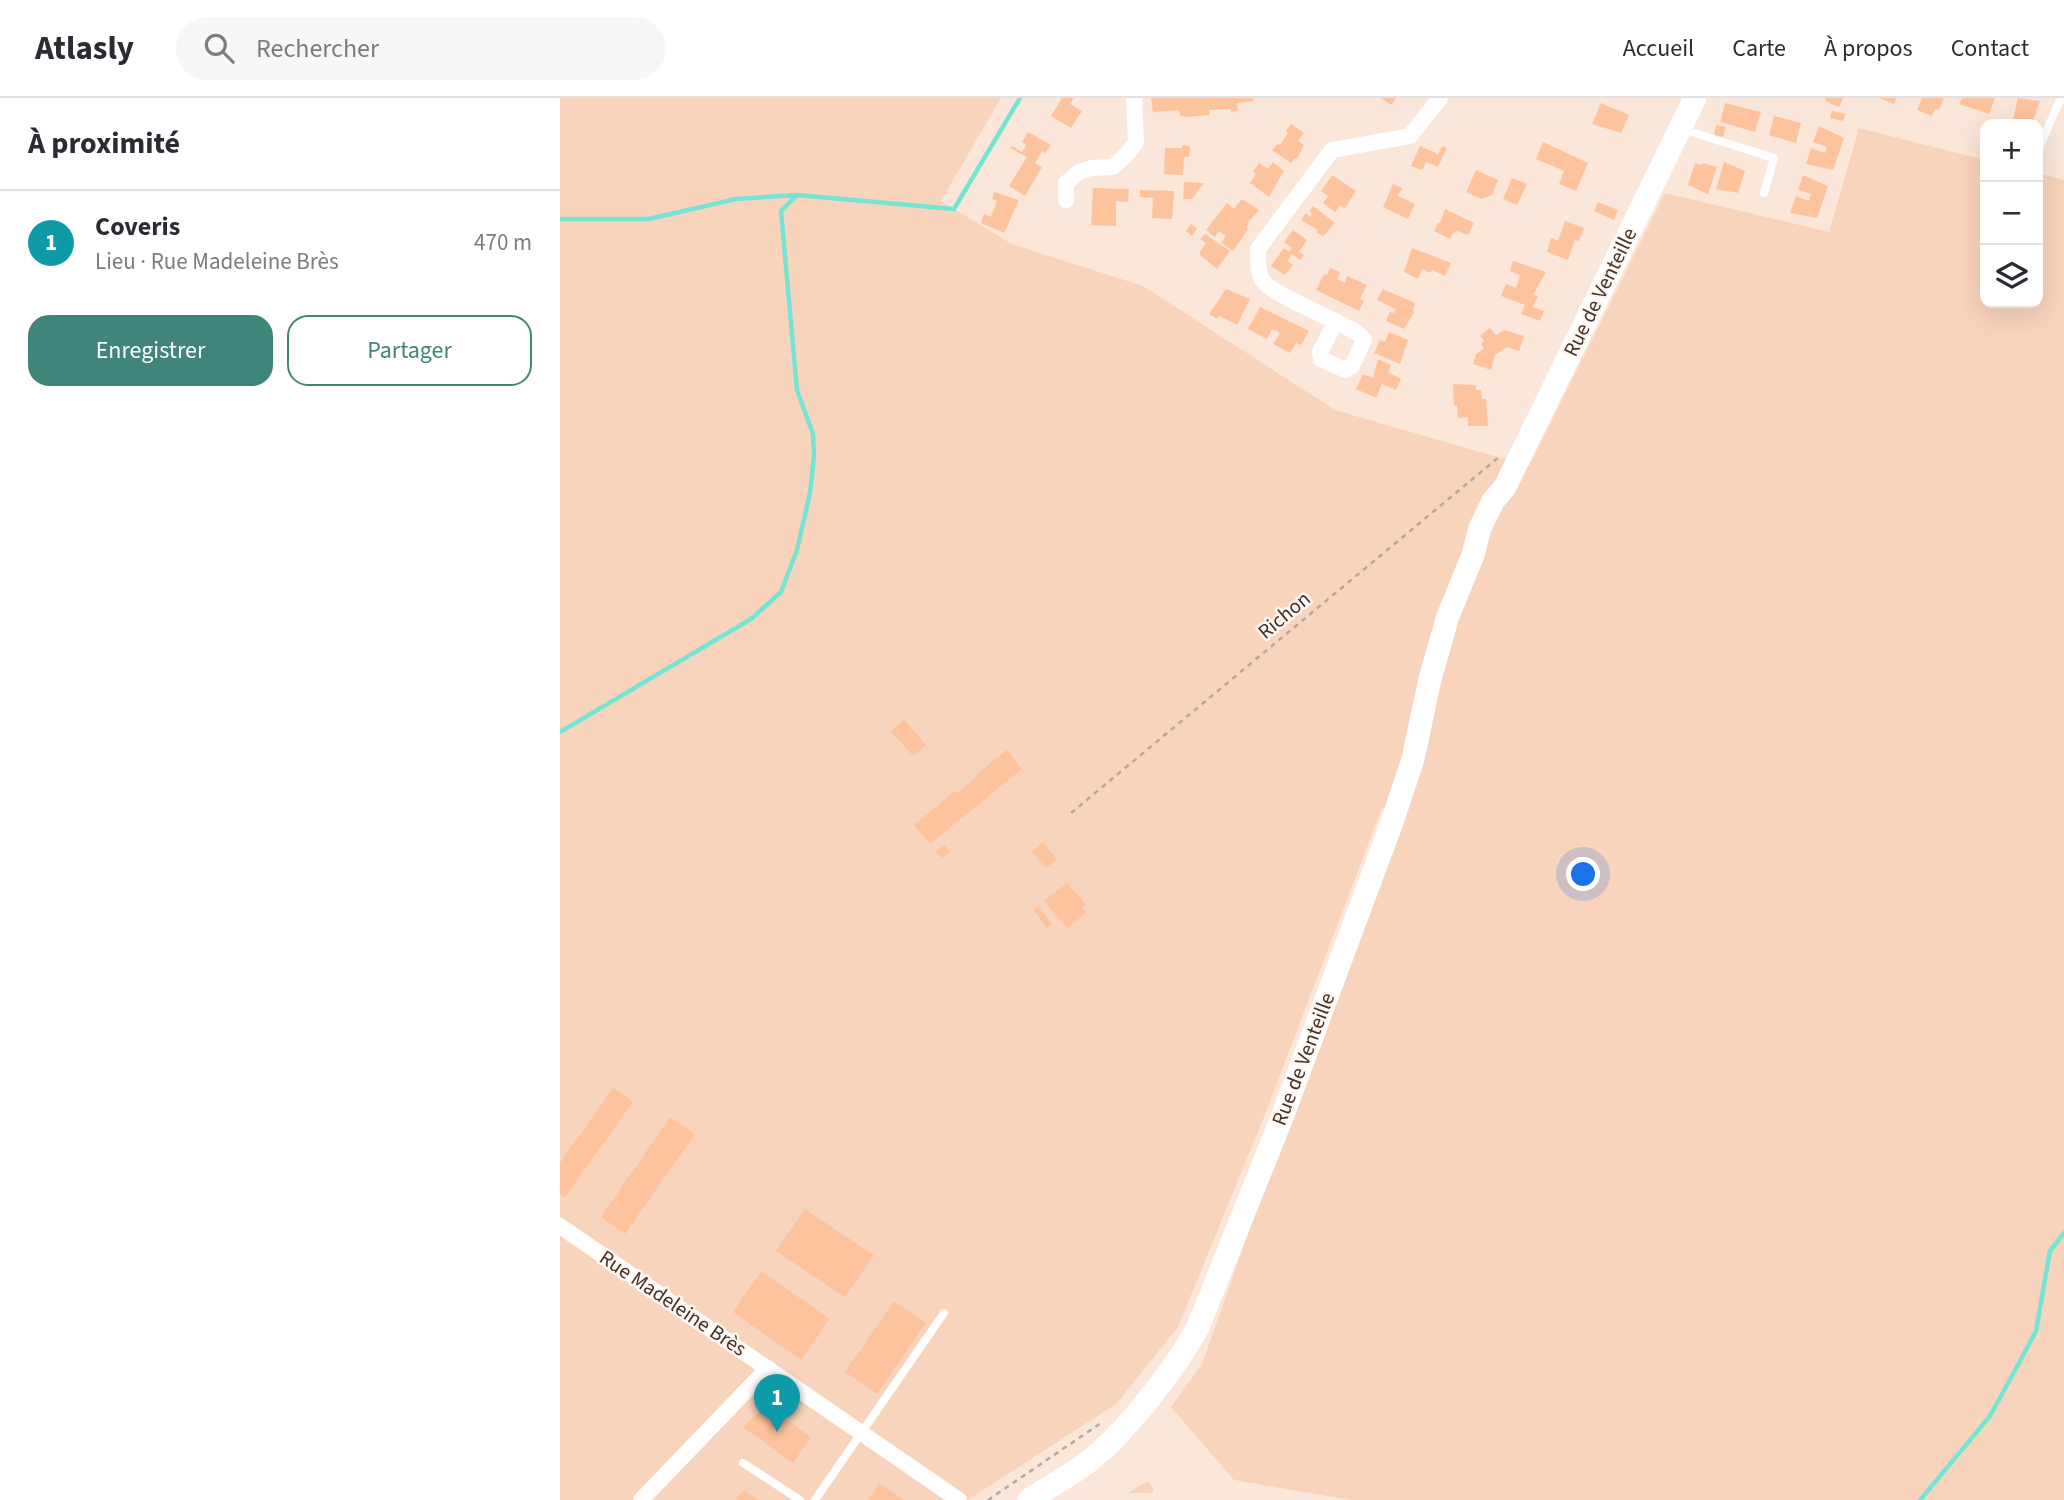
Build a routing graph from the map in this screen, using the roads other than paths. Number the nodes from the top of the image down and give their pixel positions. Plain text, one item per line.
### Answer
1 (1134, 98) edge
2 (1440, 98) edge
3 (1695, 98) edge
4 (2061, 98) edge
5 (1680, 128) junction
6 (2043, 139) edge
7 (1764, 193) dead end
8 (1066, 200) dead end
9 (1336, 321) dead end
10 (560, 1226) edge
11 (944, 1312) dead end
12 (768, 1368) junction
13 (861, 1431) junction
14 (743, 1463) dead end
15 (640, 1500) edge
16 (800, 1500) edge
17 (815, 1500) edge
18 (959, 1500) edge
19 (1029, 1500) edge

1 - 8 street
2 - 9 street
3 - 5 street, Rue de Venteille
4 - 6 lane
5 - 7 lane
5 - 19 street, Rue de Venteille
10 - 12 street, Rue Madeleine Brès
11 - 13 lane
12 - 13 street, Rue Madeleine Brès
12 - 15 street
13 - 17 lane
13 - 18 street, Rue Madeleine Brès
14 - 16 lane

